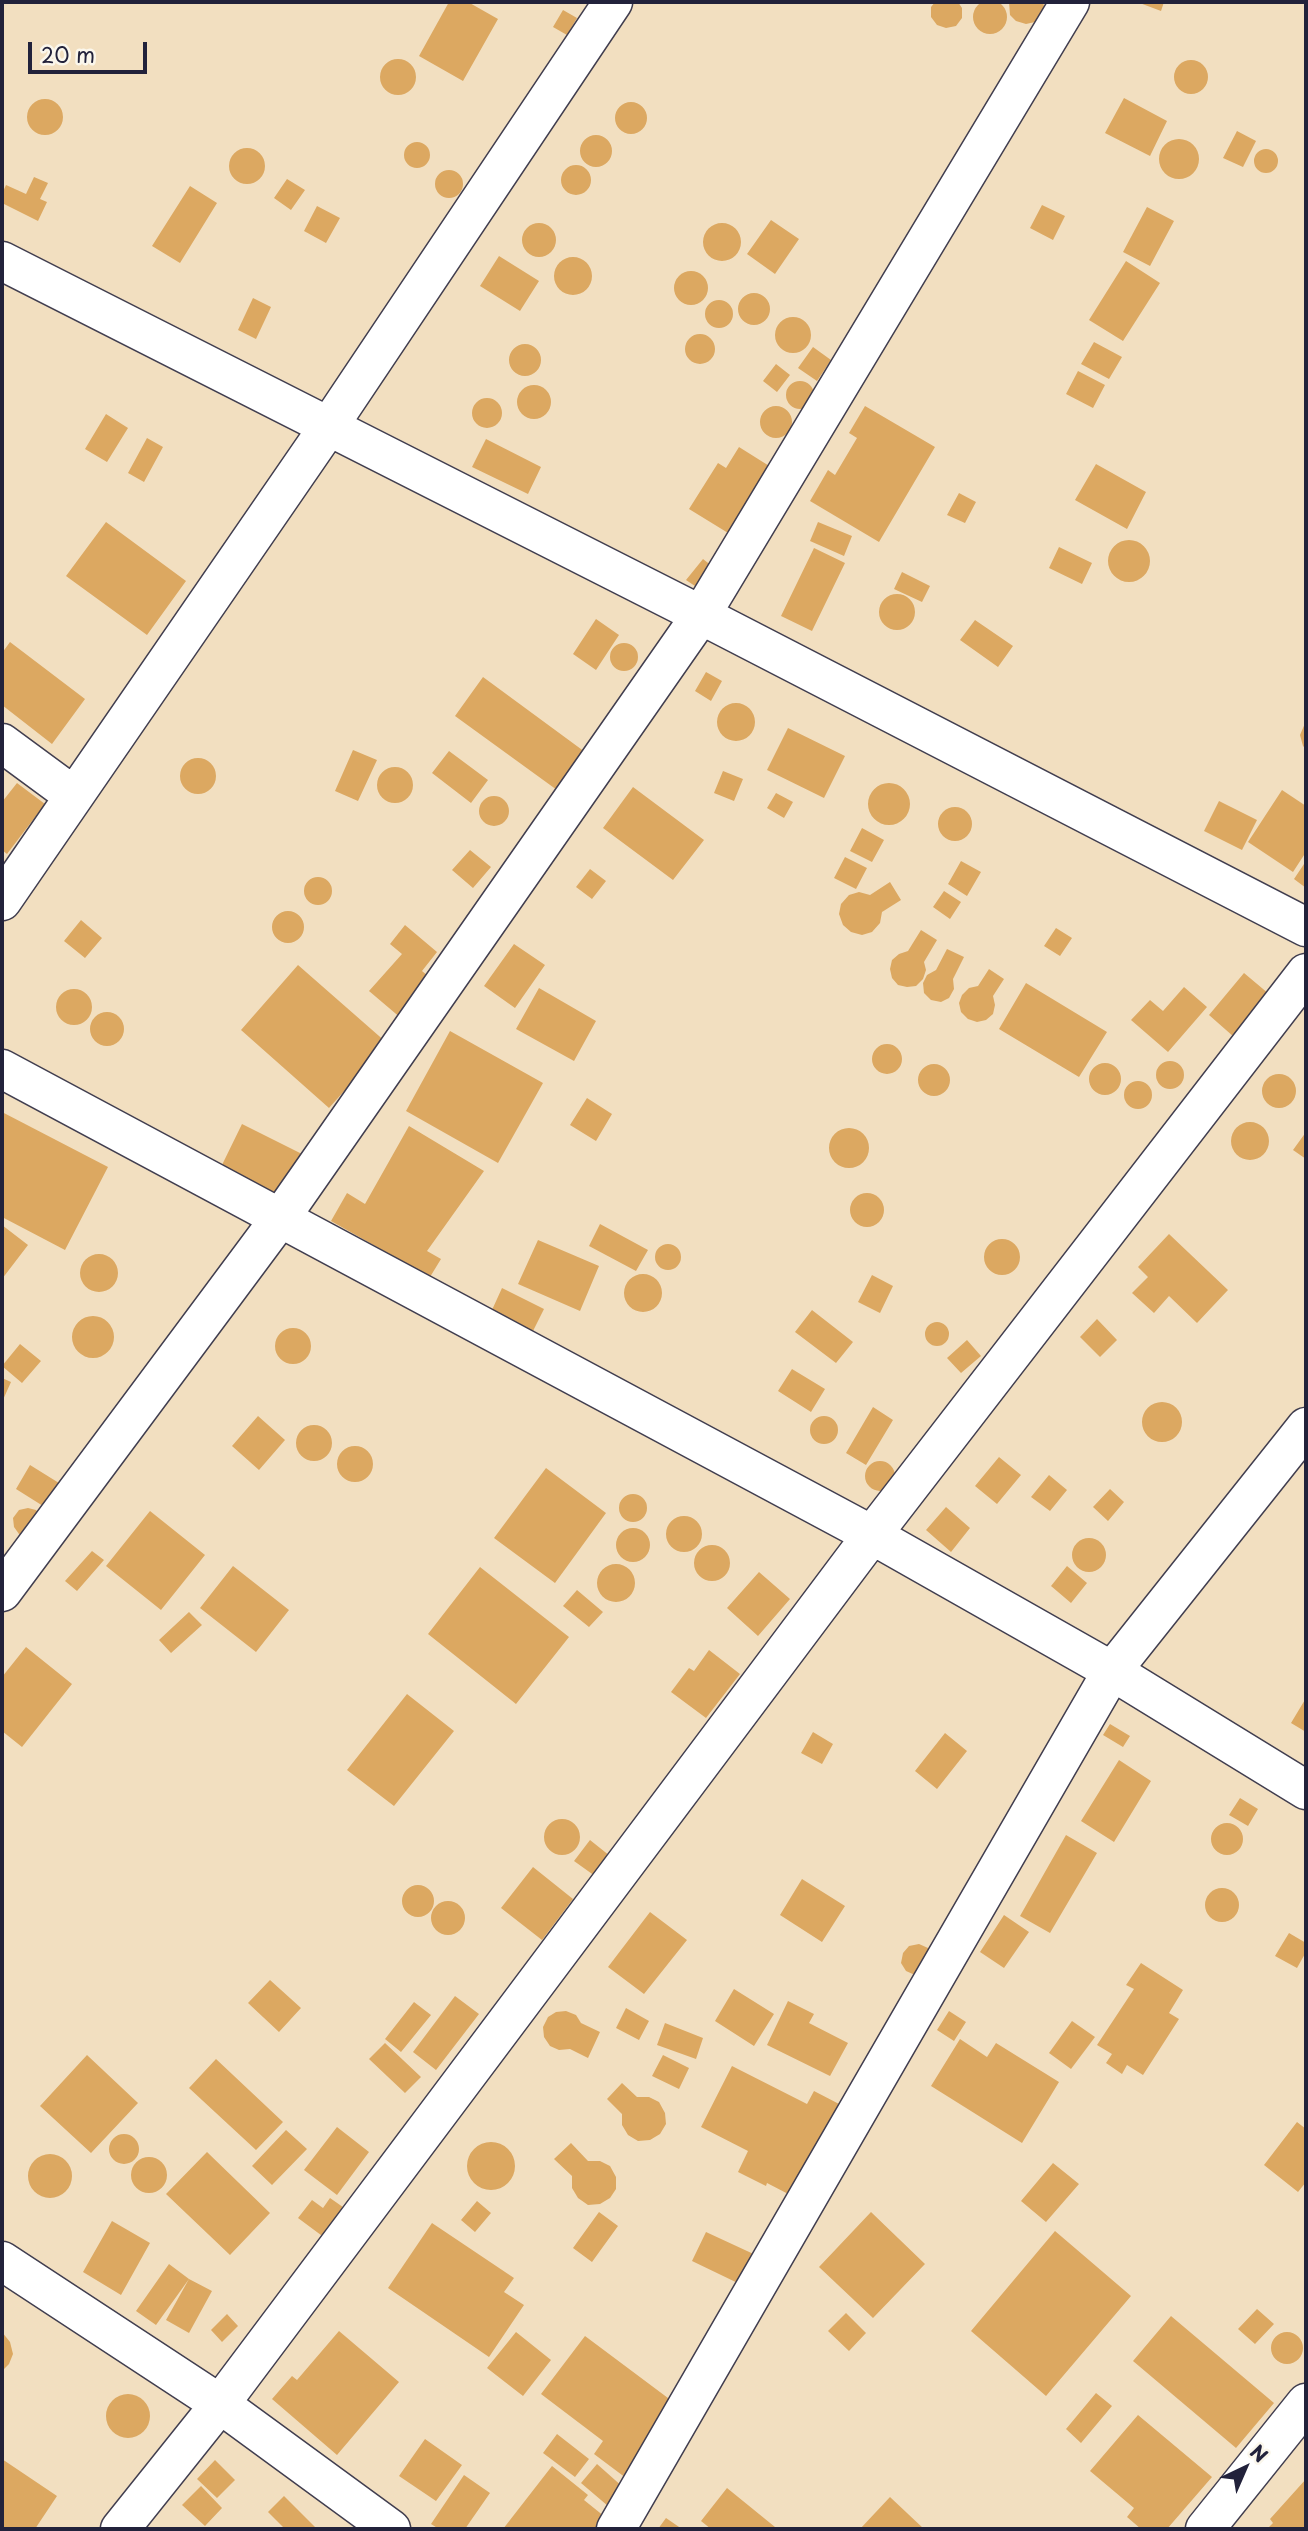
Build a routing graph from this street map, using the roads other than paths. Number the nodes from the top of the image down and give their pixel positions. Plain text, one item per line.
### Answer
1 (613, 2) edge
2 (1070, 2) edge
3 (2, 261) edge
4 (329, 426) junction
5 (701, 615) junction
6 (2, 743) edge
7 (74, 796) junction
8 (2, 901) edge
9 (1306, 926) edge
10 (1306, 973) edge
11 (2, 1069) edge
12 (281, 1217) junction
13 (1306, 1427) edge
14 (872, 1535) junction
15 (2, 1592) edge
16 (1112, 1671) junction
17 (1306, 1790) edge
18 (2, 2261) edge
19 (1306, 2403) edge
20 (220, 2404) junction
21 (120, 2529) edge
22 (391, 2529) edge
23 (616, 2529) edge
24 (1205, 2529) edge

1 - 4 street
2 - 5 street
3 - 4 street
4 - 5 street
4 - 7 street
5 - 9 street
5 - 12 street
6 - 7 street
7 - 8 street
10 - 14 street
11 - 12 street
12 - 14 street
12 - 15 street
13 - 16 street
14 - 16 street
14 - 20 street
16 - 17 street
16 - 23 street
18 - 20 street
19 - 24 street
20 - 21 street
20 - 22 street

